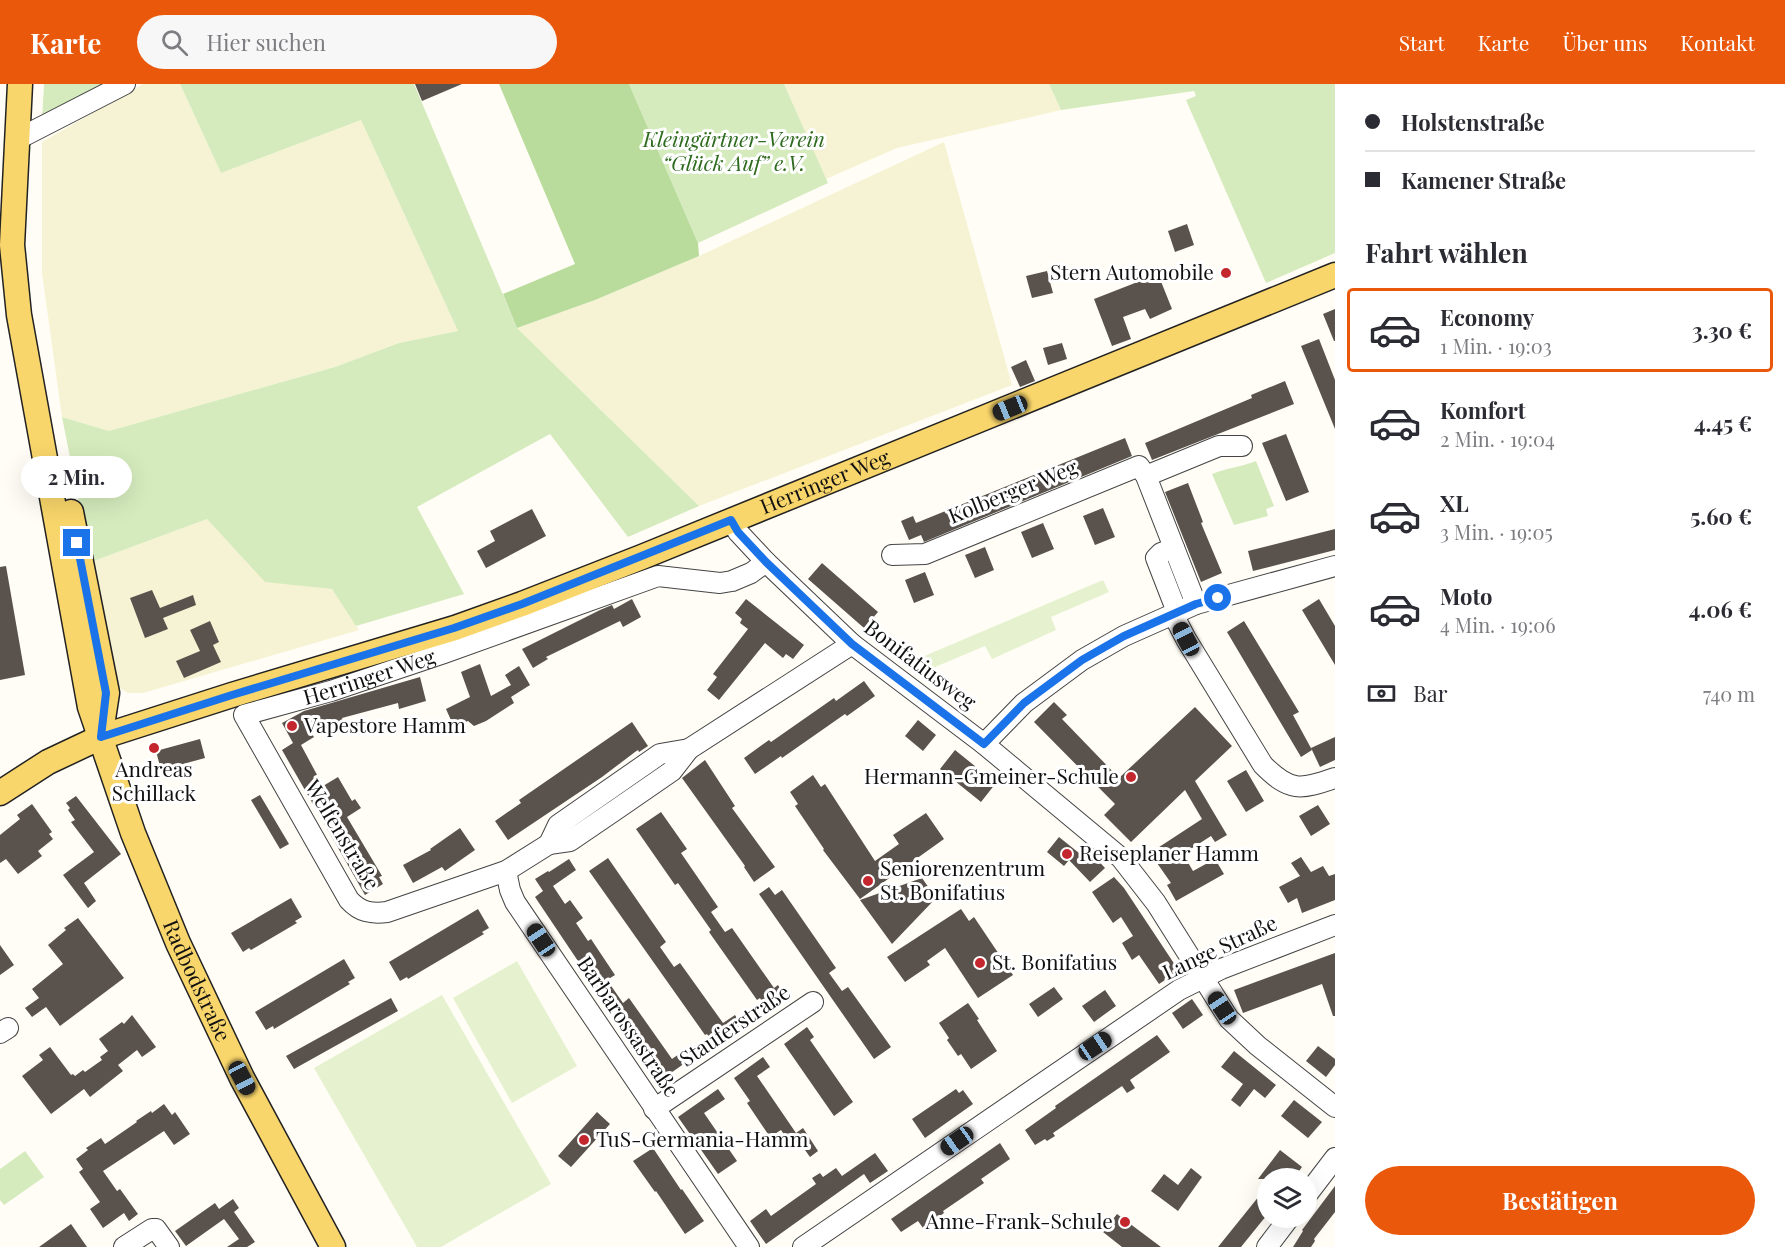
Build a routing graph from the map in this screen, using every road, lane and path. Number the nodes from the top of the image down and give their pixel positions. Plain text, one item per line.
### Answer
1 (20, 84) edge
2 (125, 84) edge
3 (16, 140) junction
4 (1335, 275) edge
5 (1242, 446) dead end
6 (1146, 476) junction
7 (731, 520) junction
8 (1174, 548) junction
9 (892, 555) dead end
10 (766, 562) junction
11 (1335, 566) edge
12 (1196, 604) junction
13 (1175, 613) junction
14 (852, 644) junction
15 (244, 715) joint
16 (101, 737) junction
17 (984, 744) junction
18 (1335, 777) edge
19 (0, 793) edge
20 (506, 871) junction
21 (1335, 925) edge
22 (1203, 977) junction
23 (813, 1002) dead end
24 (1335, 1107) edge
25 (654, 1109) junction
26 (1335, 1158) edge
27 (1317, 1182) edge
28 (1281, 1228) edge
29 (124, 1247) edge
30 (169, 1247) edge
31 (333, 1247) edge
32 (749, 1247) edge
33 (803, 1247) edge
34 (1267, 1247) edge

1 - 3 main road, Radbodstraße
2 - 3 street
3 - 16 main road, Radbodstraße
4 - 7 main road, Herringer Weg
5 - 6 street
6 - 8 street
6 - 9 street, Kolberger Weg
7 - 10 street, Bonifatiusweg
7 - 16 main road, Herringer Weg
8 - 12 street
8 - 13 street
10 - 14 street, Bonifatiusweg
10 - 15 street, Herringer Weg
11 - 12 street
12 - 13 street
13 - 17 street
13 - 18 street
14 - 17 street, Bonifatiusweg
14 - 20 street
15 - 20 street, Welfenstraße
16 - 19 main road, Herringer Weg
16 - 31 main road, Radbodstraße
17 - 22 street, Bonifatiusweg
20 - 25 street, Barbarossastraße
21 - 22 street, Lange Straße
22 - 24 street, Bonifatiusweg
22 - 33 street, Lange Straße
23 - 25 street, Stauferstraße
25 - 32 street, Barbarossastraße
26 - 27 street
28 - 34 street
29 - 30 street

